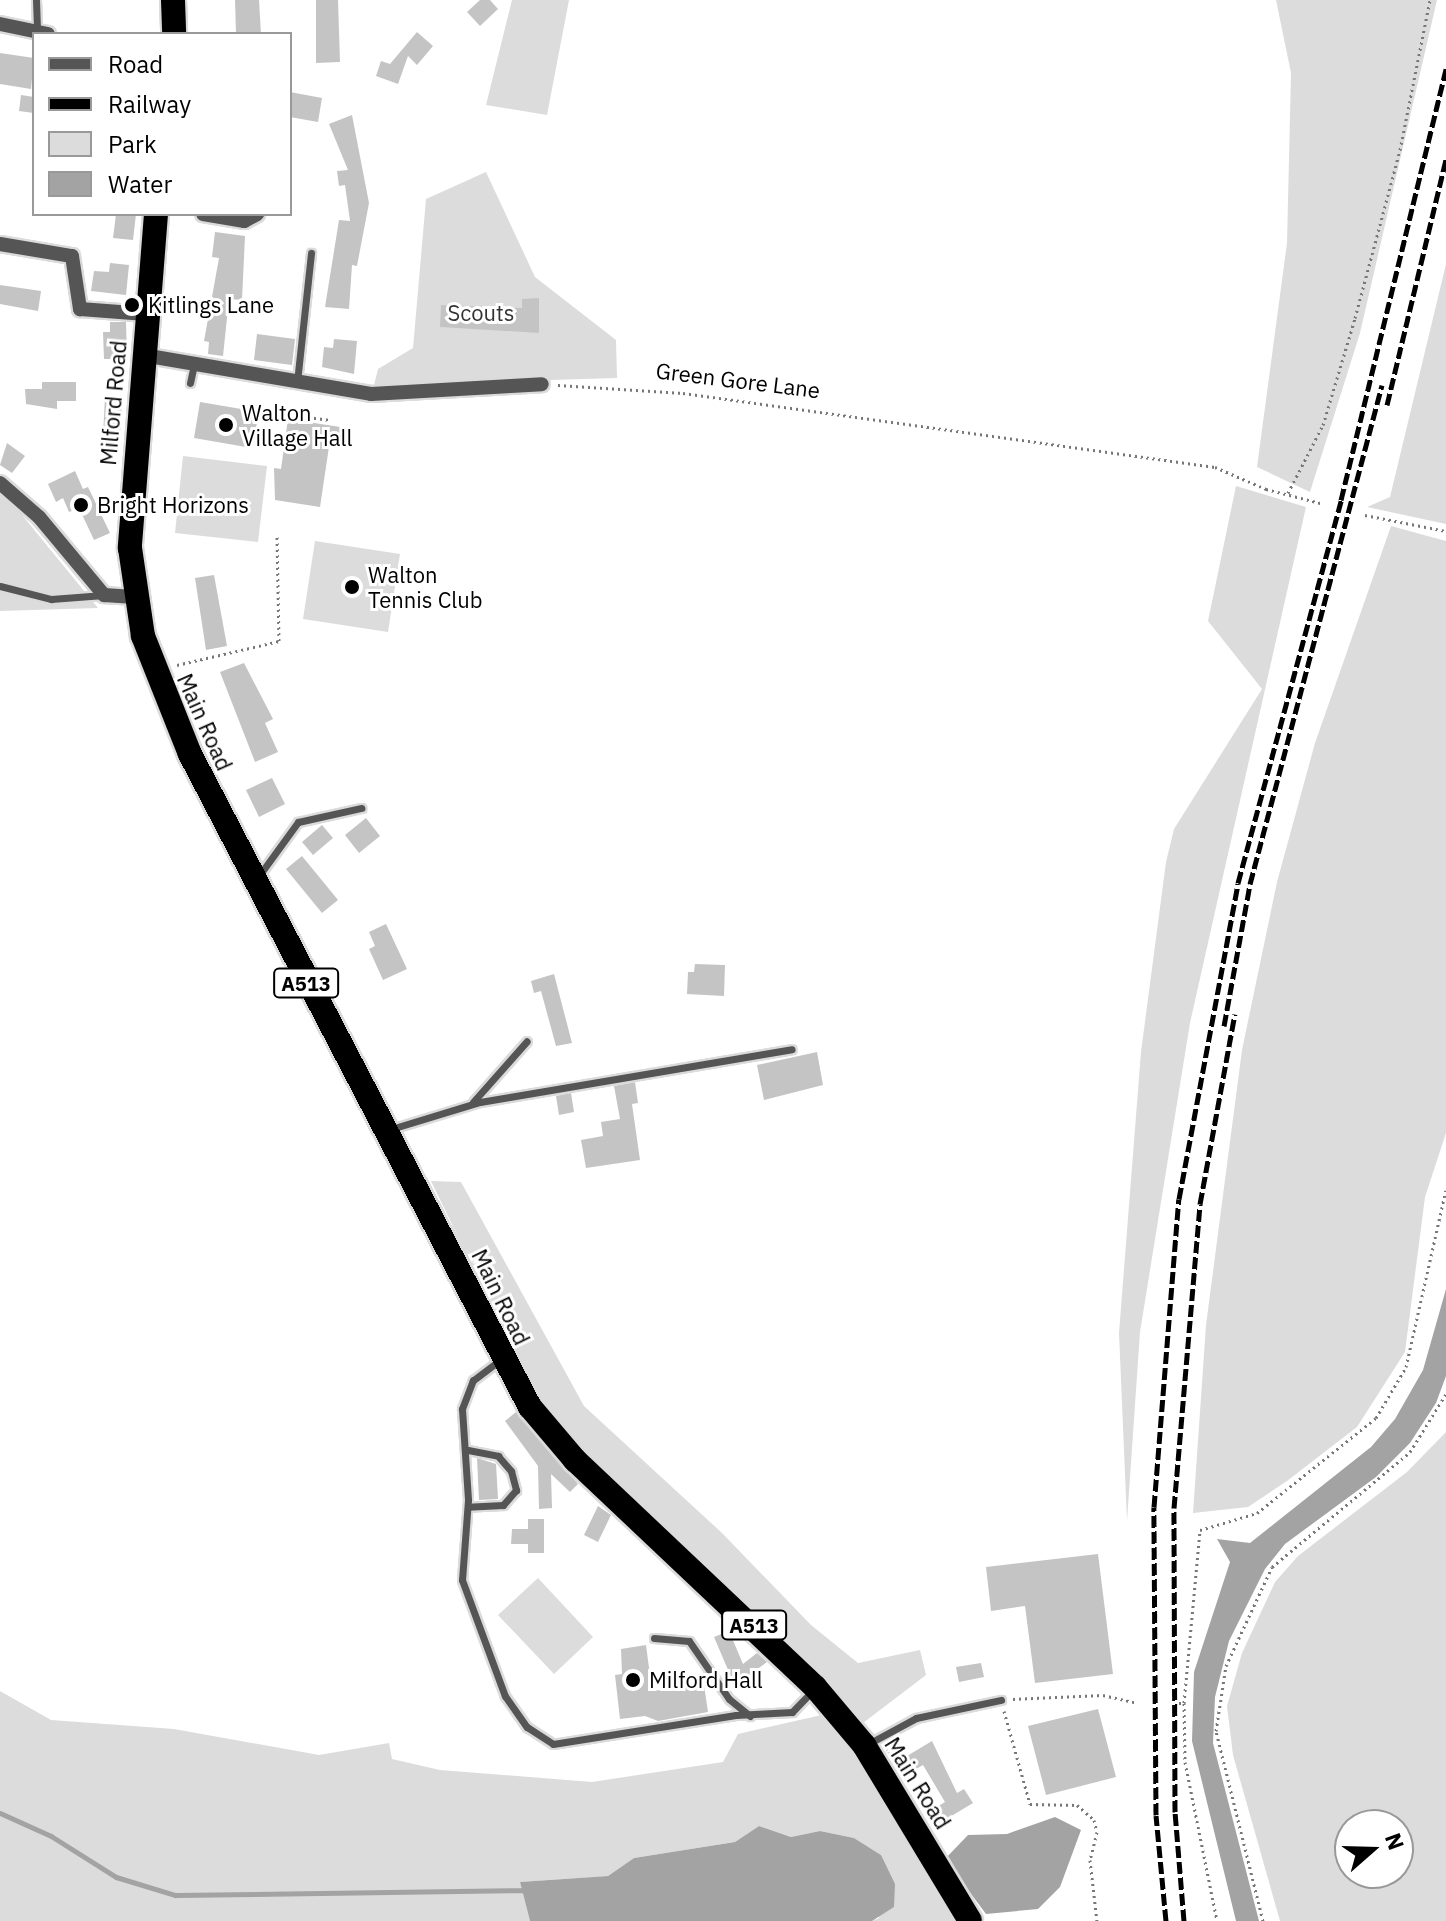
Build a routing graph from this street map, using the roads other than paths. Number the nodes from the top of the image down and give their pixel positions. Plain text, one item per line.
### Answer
1 (36, 0) edge
2 (173, 0) edge
3 (0, 24) edge
4 (37, 32) edge
5 (42, 32) edge
6 (174, 32) edge
7 (156, 216) edge
8 (215, 216) edge
9 (253, 216) edge
10 (0, 244) edge
11 (311, 253) dead end
12 (146, 314) junction
13 (143, 355) junction
14 (194, 364) junction
15 (190, 383) dead end
16 (297, 384) junction
17 (542, 384) road end
18 (0, 483) edge
19 (0, 586) edge
20 (104, 595) junction
21 (134, 597) junction
22 (361, 808) dead end
23 (253, 882) junction
24 (527, 1041) dead end
25 (792, 1049) dead end
26 (471, 1104) junction
27 (389, 1129) junction
28 (502, 1358) junction
29 (468, 1450) junction
30 (468, 1507) junction
31 (654, 1638) dead end
32 (815, 1687) junction
33 (1001, 1700) road end
34 (750, 1716) junction
35 (864, 1745) junction
36 (970, 1921) edge

1 - 5 lane
2 - 6 highway
3 - 4 street
7 - 12 highway, Milford Road / A513
8 - 9 street
10 - 12 street
11 - 16 lane
12 - 13 highway, Milford Road / A513
13 - 14 street
13 - 21 highway, Milford Road / A513
14 - 15 lane
14 - 16 street
16 - 17 street
18 - 20 street
19 - 20 lane
20 - 21 street
21 - 23 highway, Main Road / A513
22 - 23 lane
23 - 27 highway, Main Road / A513
24 - 26 lane
25 - 26 lane
26 - 27 lane
27 - 28 highway, Main Road / A513
28 - 29 lane
28 - 32 highway, Main Road / A513
29 - 30 lane
29 - 30 lane
30 - 34 lane
31 - 34 lane
32 - 34 lane
32 - 35 highway, Main Road / A513
33 - 35 lane
35 - 36 highway, Main Road / A513

